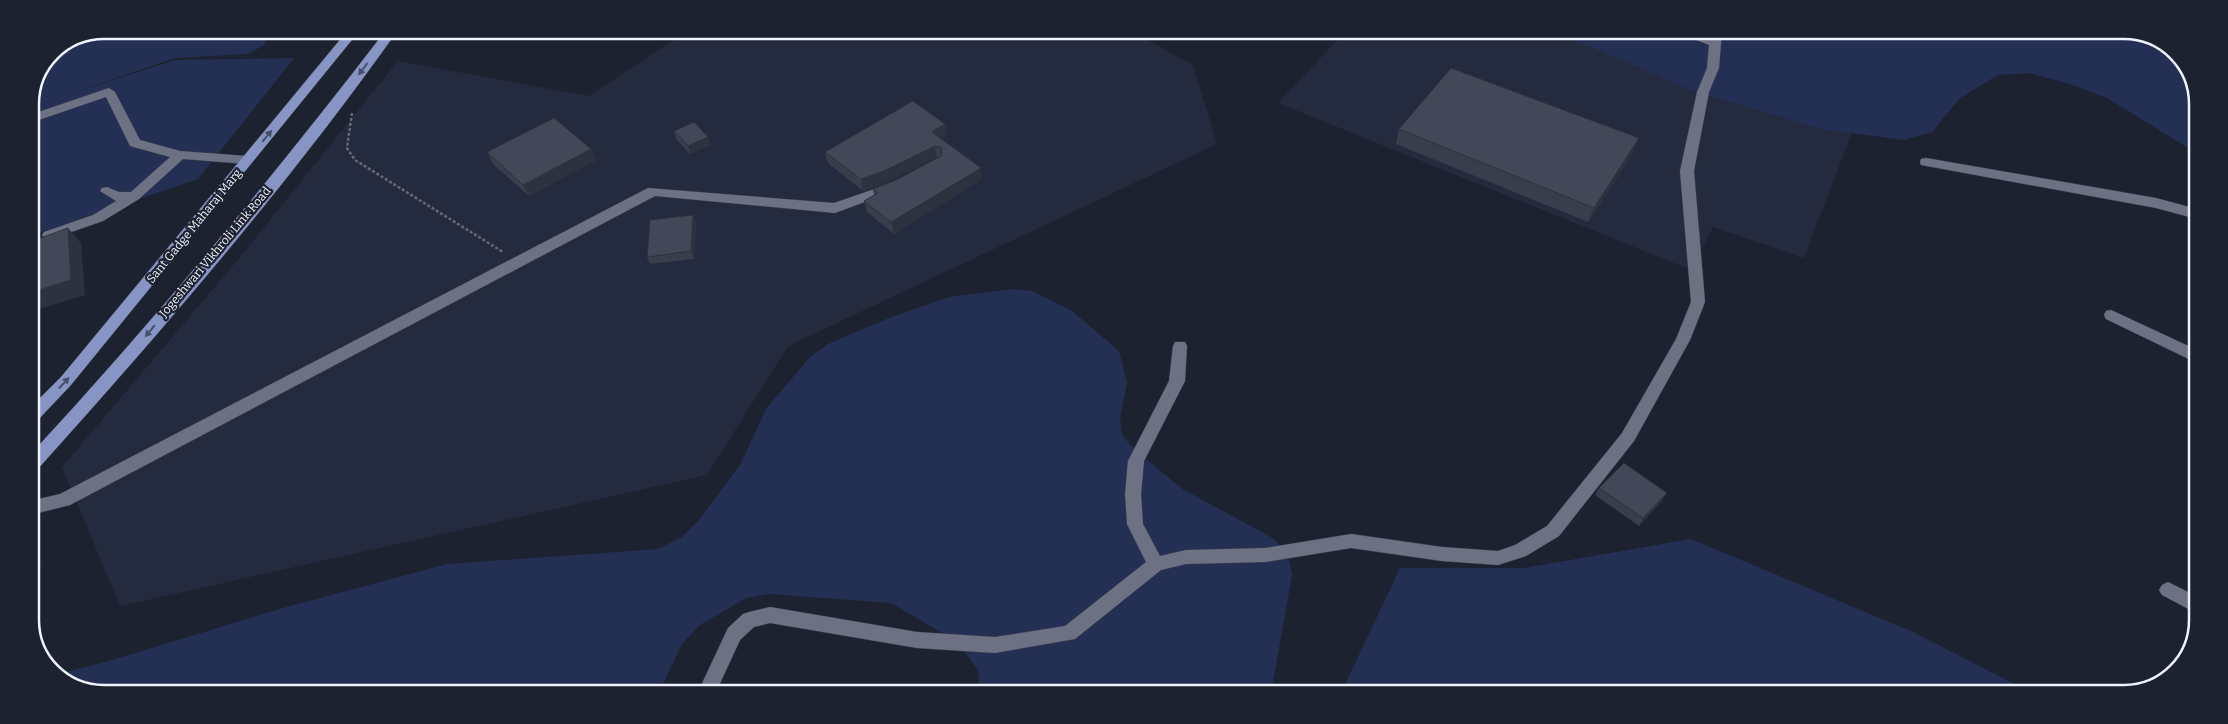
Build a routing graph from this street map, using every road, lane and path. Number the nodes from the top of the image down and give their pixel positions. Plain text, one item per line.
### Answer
1 (347, 39) edge
2 (385, 39) edge
3 (1715, 39) edge
4 (352, 113) dead end
5 (39, 116) edge
6 (180, 155) junction
7 (247, 160) junction
8 (1926, 162) dead end
9 (907, 179) edge
10 (107, 191) dead end
11 (134, 196) junction
12 (2189, 212) edge
13 (39, 239) edge
14 (519, 262) junction
15 (2111, 315) dead end
16 (1180, 346) dead end
17 (2189, 353) edge
18 (39, 409) edge
19 (39, 456) edge
20 (39, 506) edge
21 (1156, 564) junction
22 (2168, 590) dead end
23 (2189, 601) edge
24 (711, 685) edge

7 -> 1 main road, Sant Gadge Maharaj Marg
2 -> 19 main road, Jogeshwari Vikhroli Link Road
3 - 21 street
4 - 14 path
5 - 6 street
6 - 7 street
6 - 11 street
18 -> 7 main road, Sant Gadge Maharaj Marg
8 - 12 street
9 - 14 street
10 - 11 street
11 - 13 street
14 - 20 street
15 - 17 street
16 - 21 street
21 - 24 street
22 - 23 street

